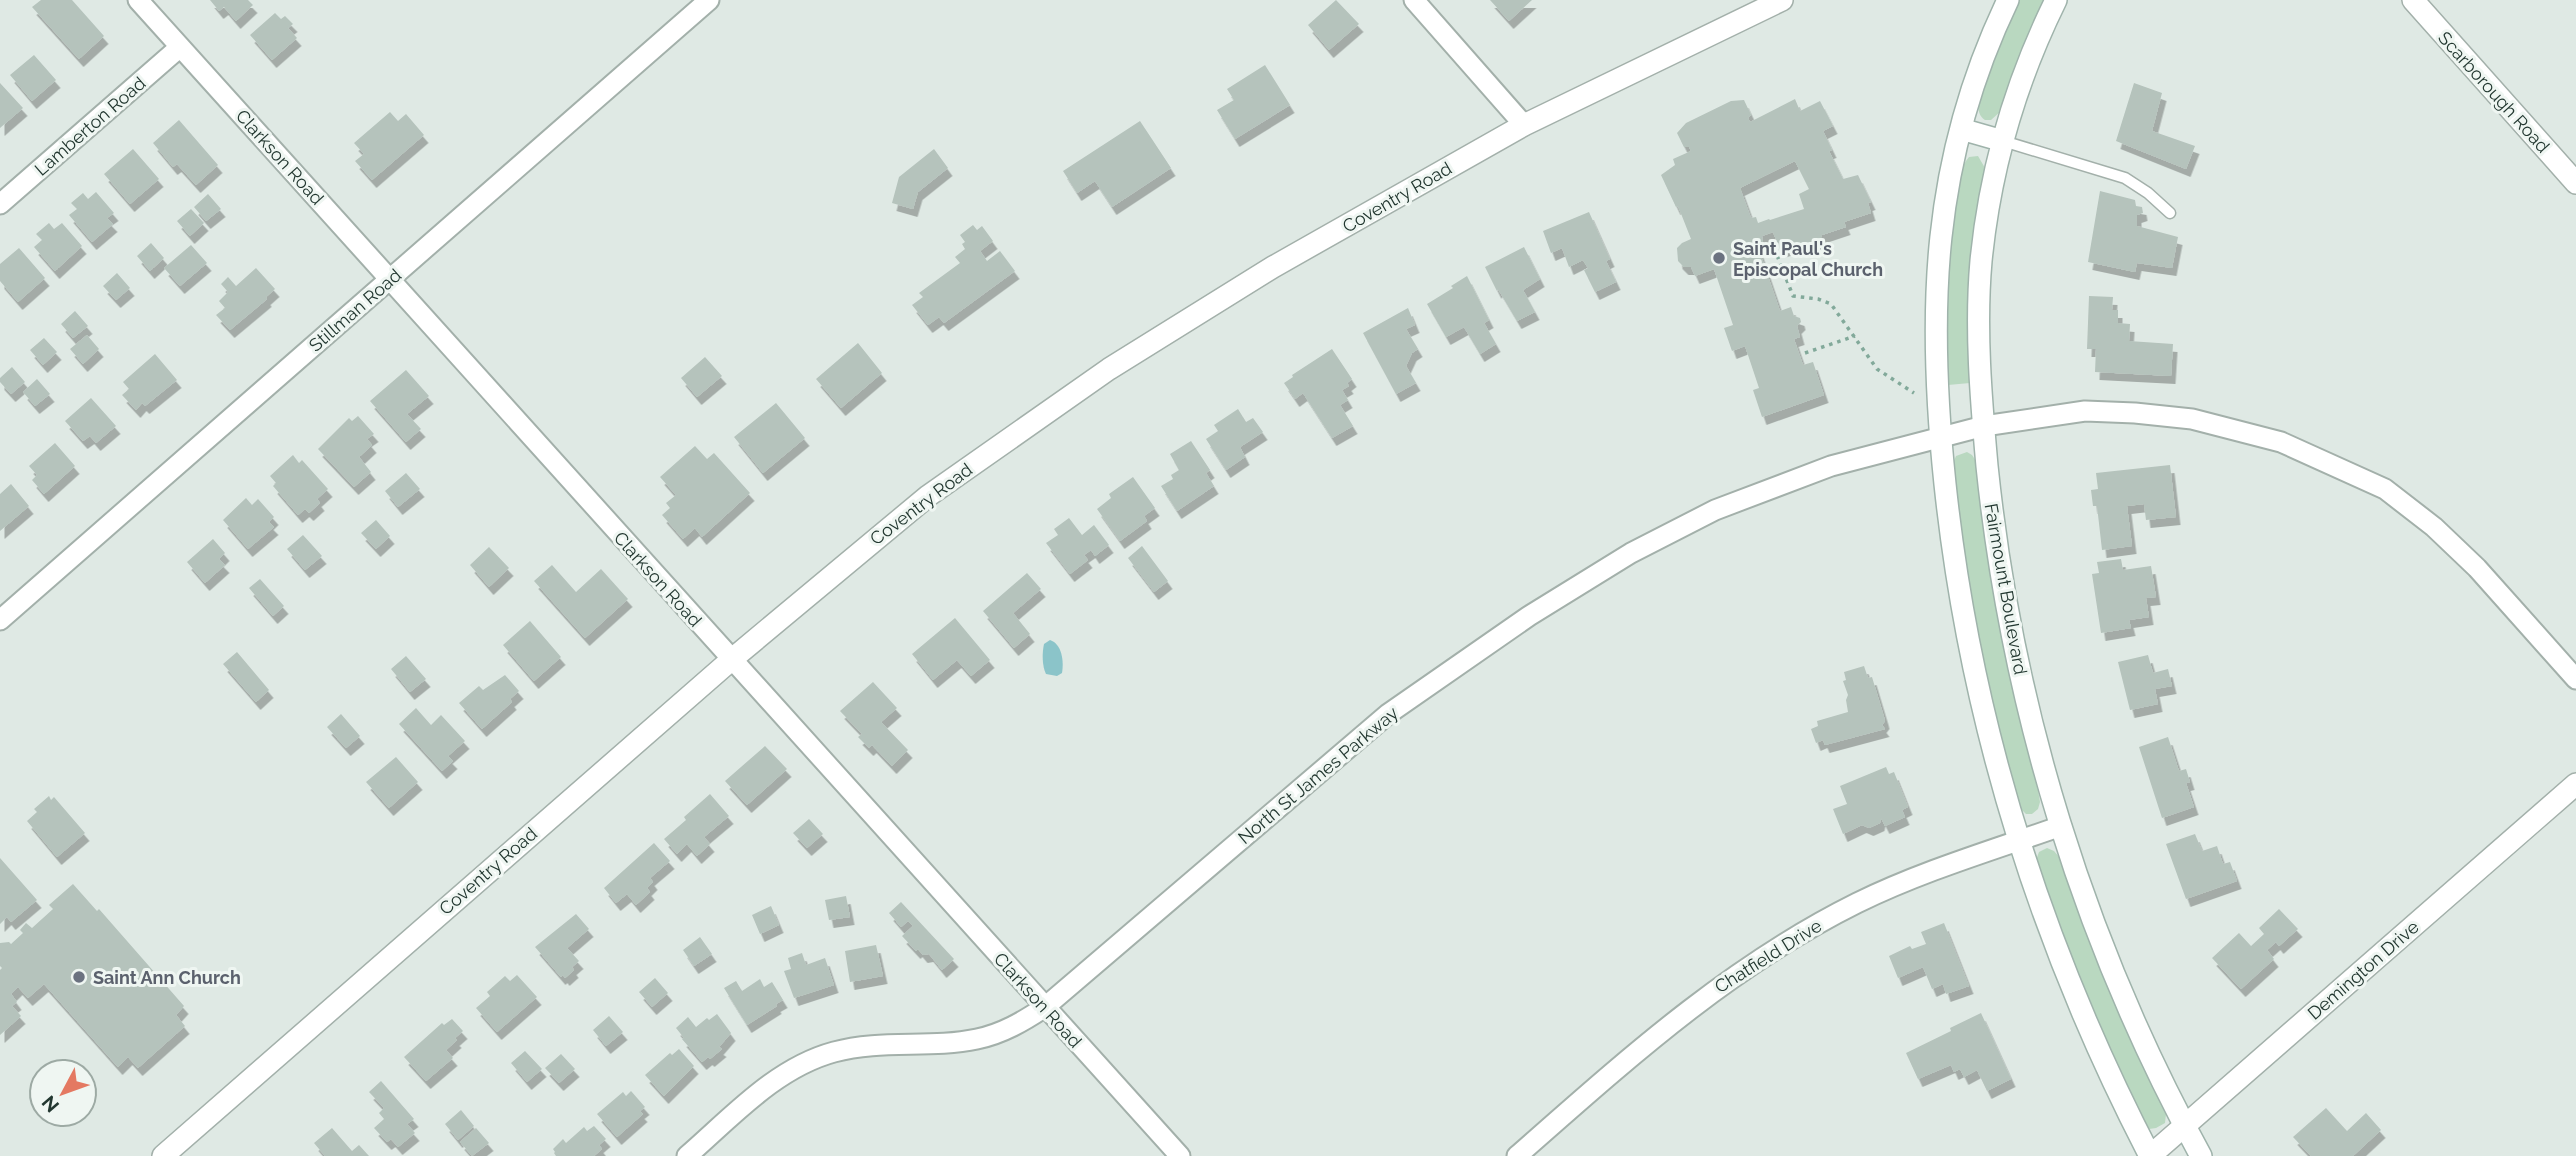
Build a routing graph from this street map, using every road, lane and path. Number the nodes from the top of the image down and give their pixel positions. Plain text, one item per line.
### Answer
1 (138, 0) edge
2 (709, 0) edge
3 (1414, 0) edge
4 (1782, 0) edge
5 (2056, 0) edge
6 (2413, 0) edge
7 (2005, 3) edge
8 (180, 47) junction
9 (1524, 125) junction
10 (1961, 129) junction
11 (2003, 141) junction
12 (2576, 183) edge
13 (0, 204) edge
14 (2170, 212) dead end
15 (1771, 240) dead end
16 (390, 279) junction
17 (1855, 336) junction
18 (1805, 353) dead end
19 (1914, 393) dead end
20 (1984, 426) junction
21 (1941, 436) junction
22 (0, 620) edge
23 (730, 660) junction
24 (2576, 679) edge
25 (2576, 783) edge
26 (2061, 826) junction
27 (2019, 841) junction
28 (1045, 1007) junction
29 (2185, 1126) junction
30 (1174, 1154) edge
31 (163, 1156) edge
32 (687, 1156) edge
33 (1517, 1156) edge
34 (2150, 1156) edge
35 (2201, 1156) edge

1 - 8 street, Clarkson Road
2 - 16 street, Stillman Road
3 - 9 street
4 - 9 street, Coventry Road
5 - 11 street, Fairmount Boulevard
6 - 12 street, Scarborough Road
7 - 10 street
8 - 13 street, Lamberton Road
8 - 16 street, Clarkson Road
9 - 23 street, Coventry Road
10 - 11 street
10 - 21 street
11 - 14 lane
11 - 20 street, Fairmount Boulevard
15 - 17 path
16 - 22 street, Stillman Road
16 - 23 street, Clarkson Road
17 - 18 path
17 - 19 path
20 - 21 street, North St James Parkway
20 - 24 street, North St James Parkway
20 - 26 street, Fairmount Boulevard
21 - 27 street
21 - 28 street, North St James Parkway
23 - 28 street, Clarkson Road
23 - 31 street, Coventry Road
25 - 29 street, Demington Drive
26 - 27 street, Chatfield Drive
26 - 29 street, Fairmount Boulevard
27 - 33 street, Chatfield Drive
27 - 34 street
28 - 30 street, Clarkson Road
28 - 32 street, North St James Parkway
29 - 34 street, Demington Drive
29 - 35 street, Fairmount Boulevard

